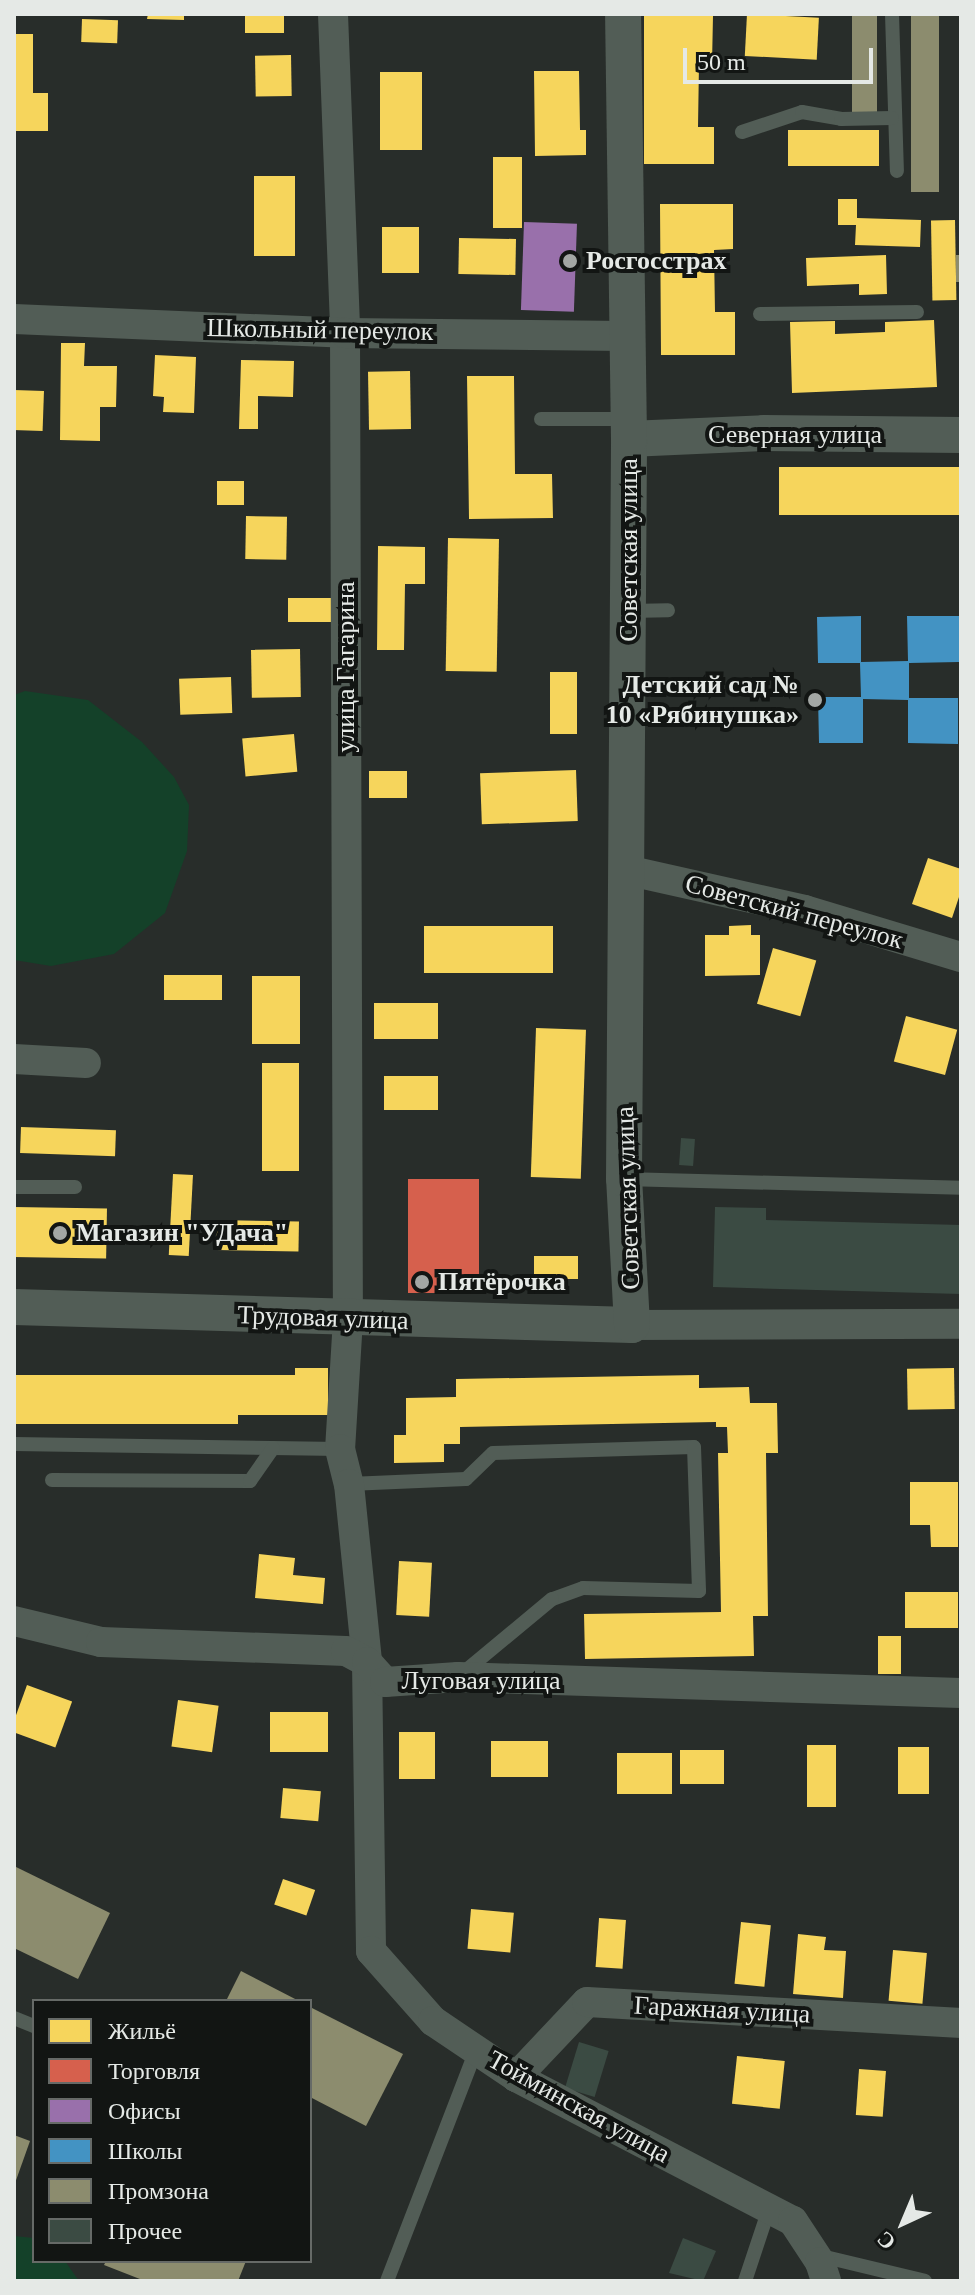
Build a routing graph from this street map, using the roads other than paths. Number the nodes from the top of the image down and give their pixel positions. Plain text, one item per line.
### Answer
1 (333, 14) edge
2 (623, 14) edge
3 (892, 14) edge
4 (892, 118) junction
5 (742, 132) dead end
6 (897, 171) dead end
7 (917, 312) dead end
8 (760, 314) dead end
9 (14, 319) edge
10 (345, 333) junction
11 (626, 336) junction
12 (541, 419) dead end
13 (629, 429) junction
14 (961, 435) edge
15 (668, 610) dead end
16 (628, 611) junction
17 (626, 870) junction
18 (961, 957) edge
19 (14, 1059) edge
20 (86, 1063) dead end
21 (624, 1179) junction
22 (14, 1187) edge
23 (75, 1187) dead end
24 (961, 1188) edge
25 (14, 1307) edge
26 (348, 1319) junction
27 (961, 1324) edge
28 (632, 1325) junction
29 (14, 1444) edge
30 (273, 1448) junction
31 (340, 1449) junction
32 (52, 1480) dead end
33 (349, 1484) junction
34 (14, 1621) edge
35 (367, 1662) junction
36 (458, 1677) junction
37 (961, 1693) edge
38 (961, 2023) edge
39 (476, 2050) junction
40 (516, 2077) junction
41 (769, 2209) junction
42 (820, 2268) edge
43 (387, 2281) edge
44 (745, 2281) edge
45 (925, 2281) edge

1 - 10 street, улица Гагарина
2 - 11 street, Советская улица
3 - 4 lane
4 - 5 lane
4 - 6 lane
7 - 8 lane
9 - 10 street, Школьный переулок
10 - 11 street, Школьный переулок
10 - 26 street, улица Гагарина
11 - 13 street, Советская улица
12 - 13 lane
13 - 14 street, Северная улица
13 - 16 street, Советская улица
15 - 16 lane
16 - 17 street, Советская улица
17 - 18 street, Советский переулок
17 - 21 street, Советская улица
19 - 20 street
21 - 24 lane
21 - 28 street, Советская улица
22 - 23 lane
25 - 26 street, Трудовая улица
26 - 28 street, Трудовая улица
26 - 31 street, улица Гагарина
27 - 28 street
29 - 30 lane
30 - 31 lane
30 - 32 lane
31 - 33 street, улица Гагарина
33 - 35 street, Тойминская улица
33 - 36 lane
34 - 35 street, Луговая улица
35 - 36 street, Луговая улица
35 - 39 street, Тойминская улица
36 - 37 street, Луговая улица
38 - 40 street, Гаражная улица
39 - 40 street, Тойминская улица
39 - 43 lane
40 - 41 street, Тойминская улица
41 - 42 street, Тойминская улица
41 - 44 lane
42 - 45 lane

